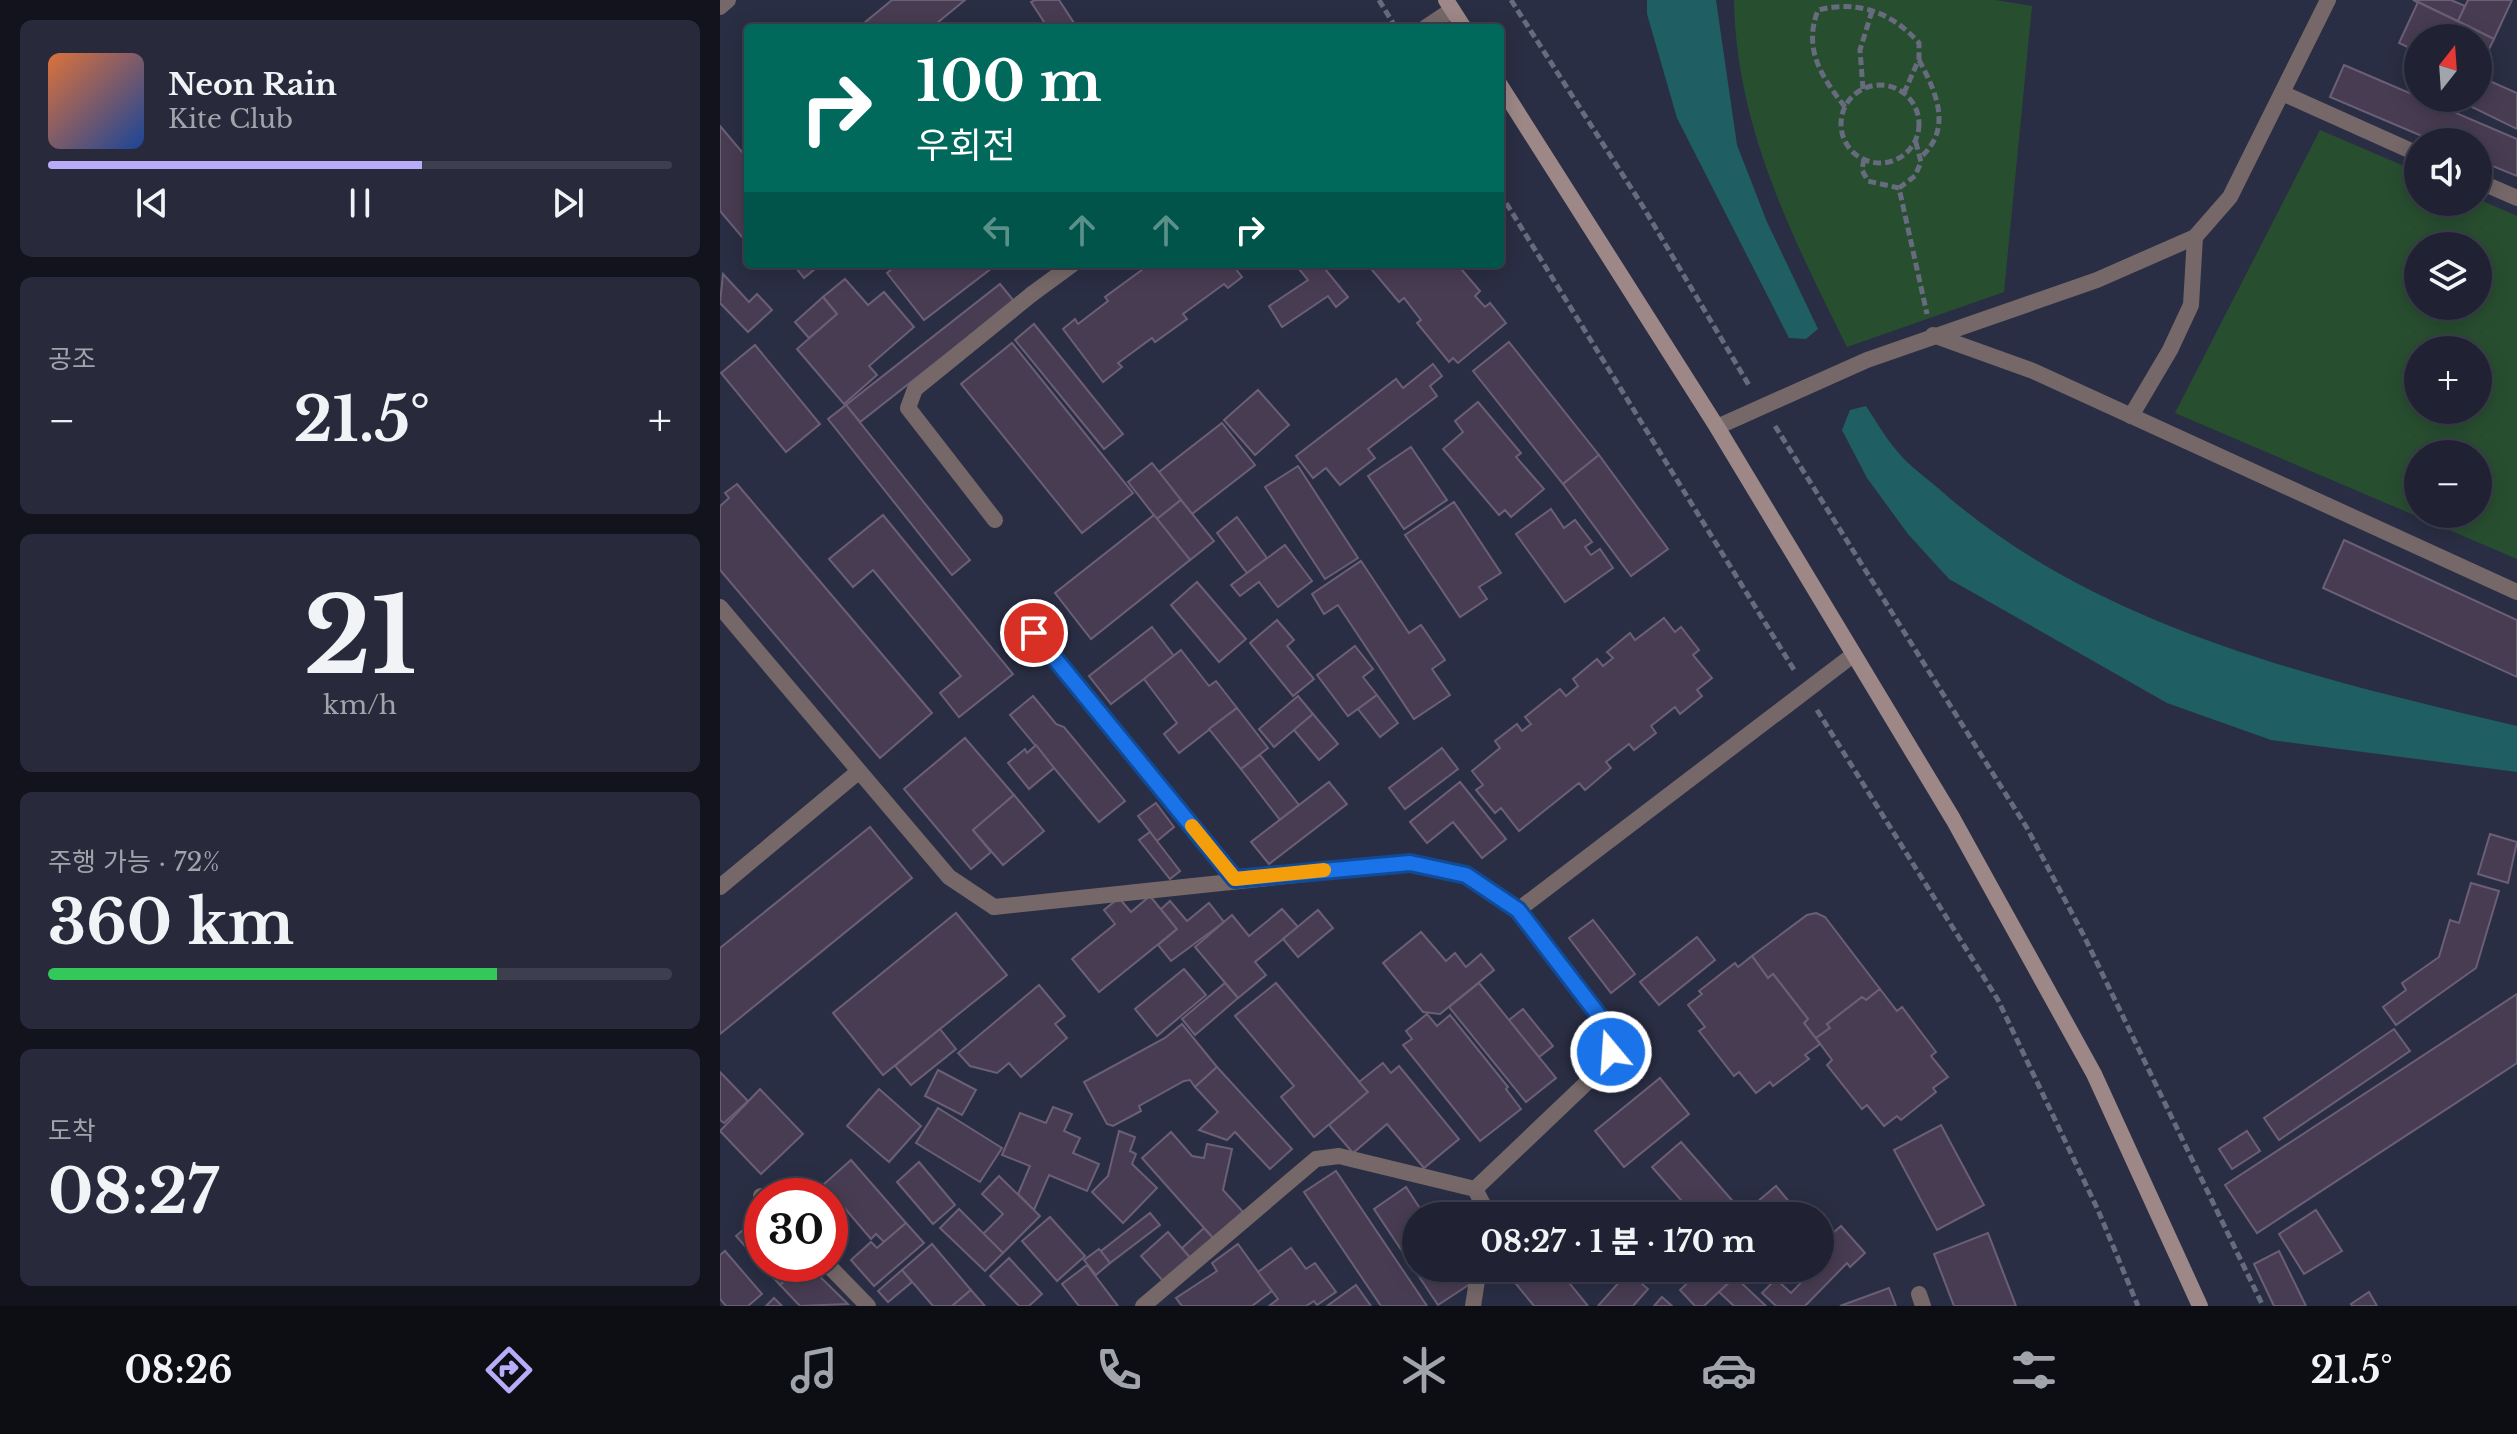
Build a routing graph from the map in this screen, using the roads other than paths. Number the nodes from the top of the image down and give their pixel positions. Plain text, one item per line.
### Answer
1 (728, 0) edge
2 (2328, 0) edge
3 (1449, 5) edge
4 (720, 7) edge
5 (1429, 24) edge
6 (1461, 24) edge
7 (1504, 91) edge
8 (2282, 93) junction
9 (2404, 148) edge
10 (2492, 187) edge
11 (2517, 198) edge
12 (2195, 237) junction
13 (1068, 268) edge
14 (1933, 335) junction
15 (2131, 416) junction
16 (1717, 427) junction
17 (995, 520) dead end
18 (2517, 592) edge
19 (720, 607) edge
20 (1034, 633) dead end
21 (1853, 655) junction
22 (858, 772) junction
23 (1235, 879) junction
24 (720, 887) edge
25 (1518, 910) junction
26 (1475, 1189) junction
27 (1482, 1202) edge
28 (845, 1282) edge
29 (1475, 1282) edge
30 (1469, 1305) edge
31 (868, 1306) edge
32 (1143, 1306) edge
33 (2200, 1306) edge

1 - 4 street
2 - 8 street
3 - 5 street
3 - 6 main road
7 - 16 main road
8 - 9 street
8 - 12 street
10 - 11 street
12 - 14 street
12 - 15 street
13 - 17 street
14 - 15 street
14 - 16 street
15 - 18 street
16 - 21 main road
19 - 22 street
20 - 23 street
21 - 25 street
21 - 33 main road
22 - 23 street
22 - 24 street
23 - 25 street
25 - 26 street
26 - 27 street
26 - 32 street
28 - 31 street
29 - 30 street

